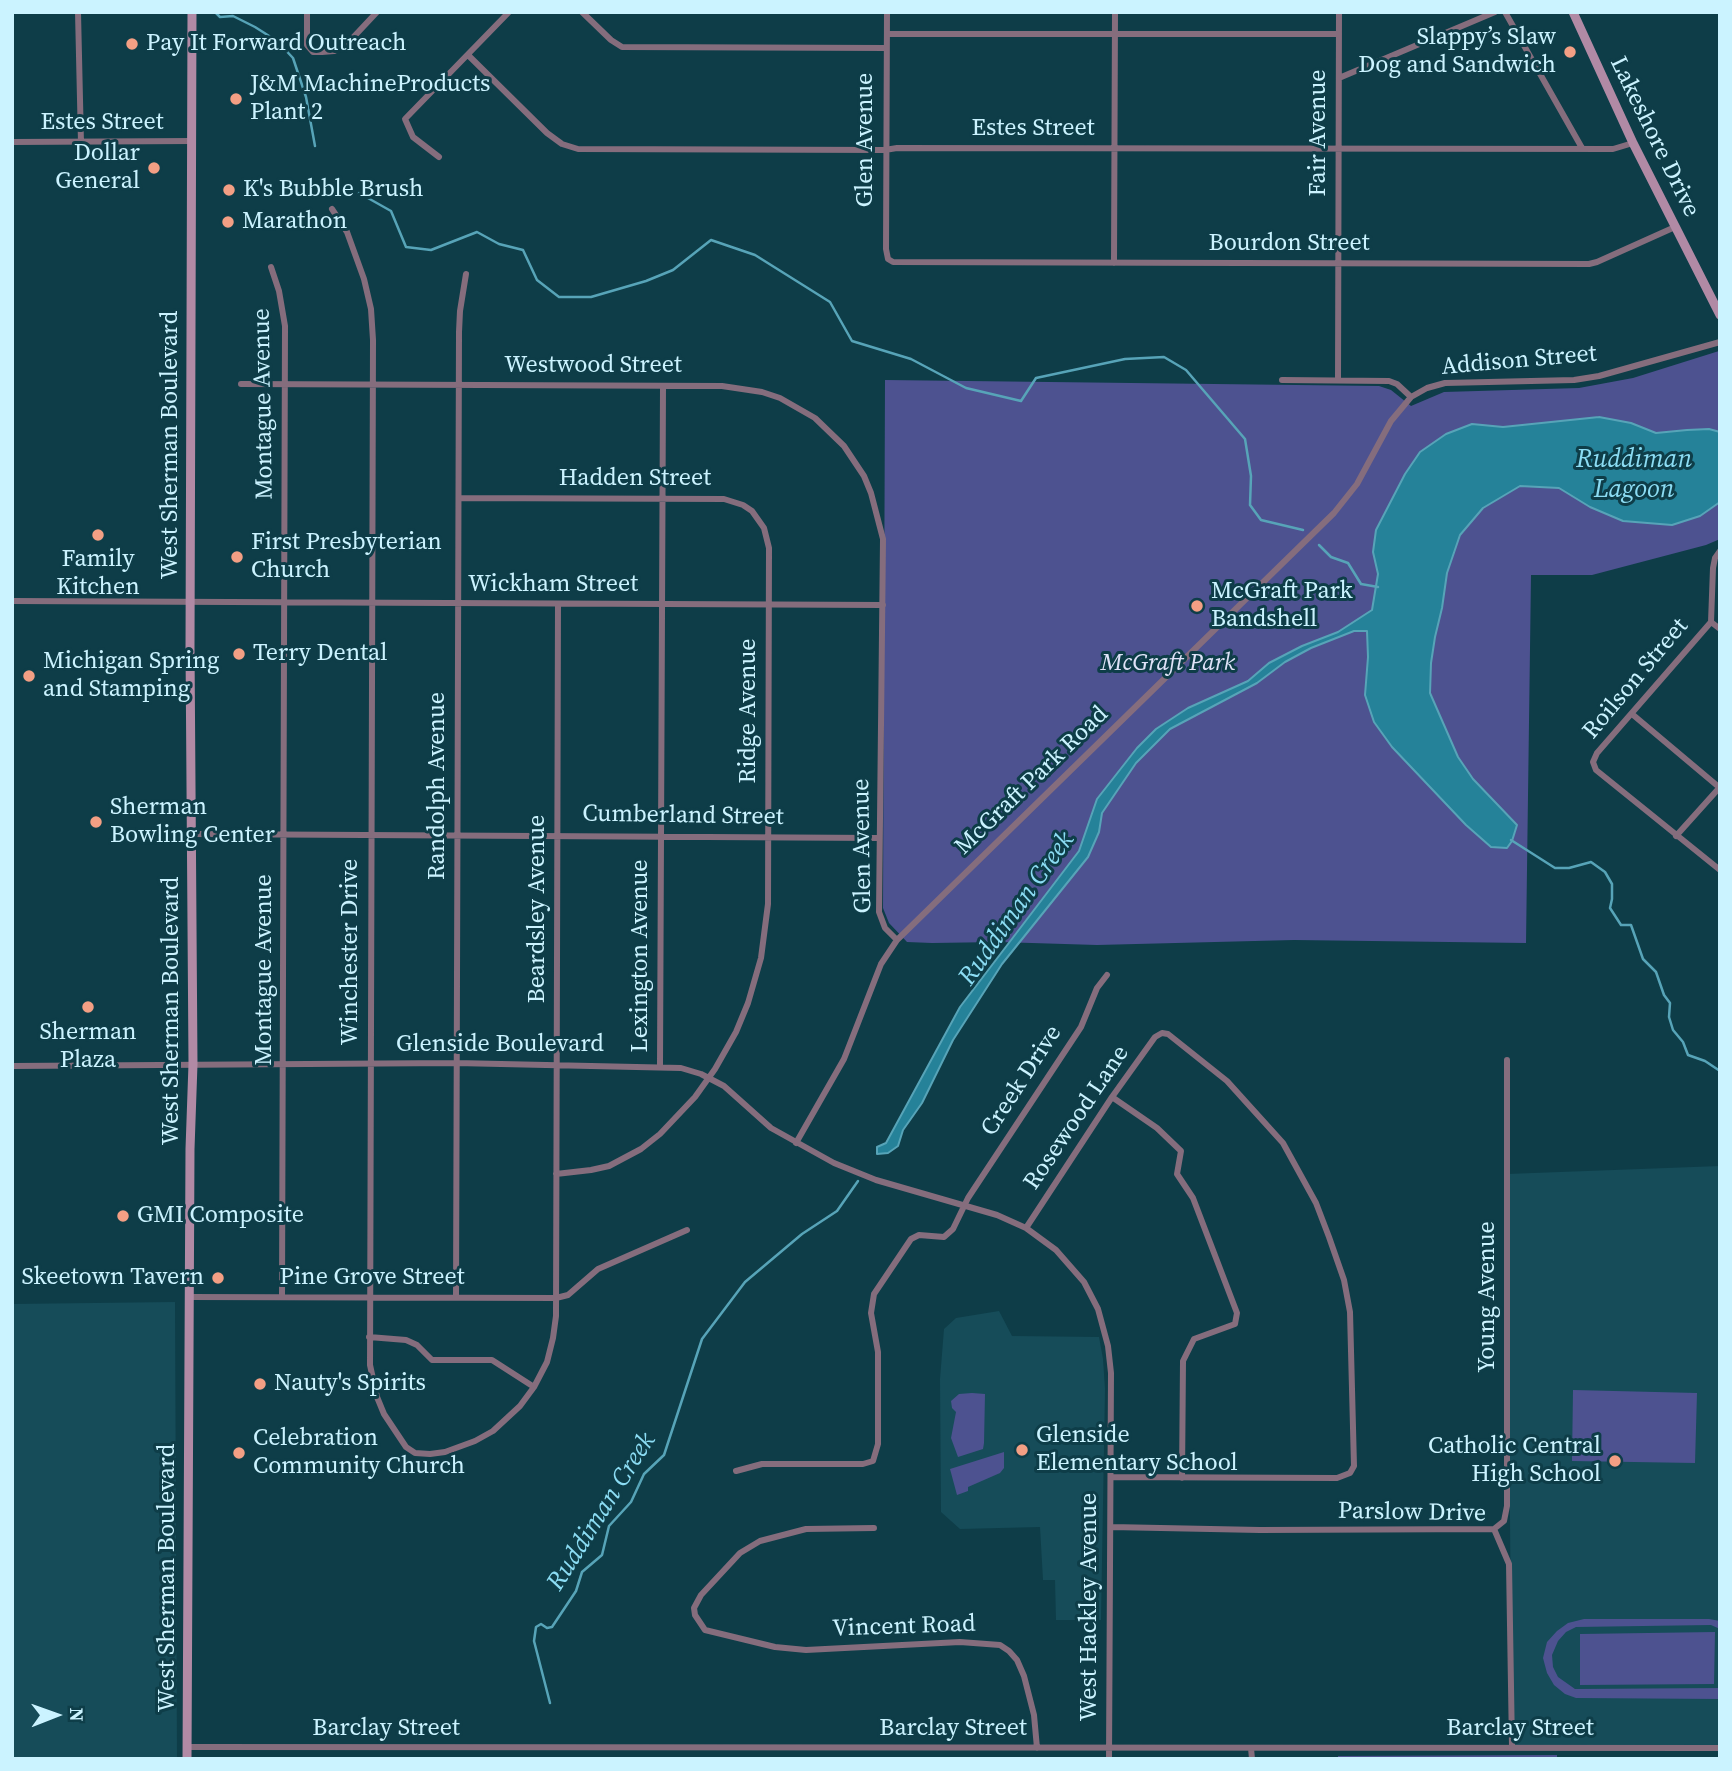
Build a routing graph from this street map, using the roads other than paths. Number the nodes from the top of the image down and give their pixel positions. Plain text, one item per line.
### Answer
1 (78, 12) edge
2 (192, 12) edge
3 (307, 12) edge
4 (377, 12) edge
5 (509, 12) edge
6 (582, 12) edge
7 (887, 12) edge
8 (1115, 12) edge
9 (1339, 12) edge
10 (1495, 12) edge
11 (1505, 12) edge
12 (1573, 12) edge
13 (887, 33) junction
14 (1115, 34) junction
15 (1339, 34) junction
16 (886, 48) junction
17 (468, 55) junction
18 (1339, 78) junction
19 (192, 141) junction
20 (12, 142) edge
21 (80, 143) junction
22 (1633, 143) junction
23 (1115, 148) junction
24 (1582, 148) junction
25 (1338, 149) junction
26 (885, 150) junction
27 (439, 157) dead end
28 (332, 209) dead end
29 (1675, 226) junction
30 (895, 262) joint
31 (1114, 263) junction
32 (1338, 263) junction
33 (271, 267) dead end
34 (466, 274) dead end
35 (1720, 315) edge
36 (1720, 342) edge
37 (1282, 380) dead end
38 (1338, 380) junction
39 (241, 384) dead end
40 (286, 384) junction
41 (373, 384) junction
42 (459, 384) junction
43 (663, 386) junction
44 (1411, 397) junction
45 (459, 498) junction
46 (663, 498) junction
47 (879, 520) joint
48 (1720, 551) edge
49 (12, 601) edge
50 (191, 603) junction
51 (286, 603) junction
52 (372, 603) junction
53 (458, 604) junction
54 (558, 604) junction
55 (662, 605) junction
56 (769, 605) junction
57 (883, 605) junction
58 (1711, 622) junction
59 (1720, 629) edge
60 (1632, 714) junction
61 (1720, 787) edge
62 (193, 834) junction
63 (371, 834) junction
64 (284, 835) junction
65 (457, 835) junction
66 (557, 835) junction
67 (661, 835) junction
68 (768, 836) junction
69 (1676, 836) junction
70 (878, 838) junction
71 (1720, 870) edge
72 (897, 940) junction
73 (1107, 975) dead end
74 (1507, 1060) dead end
75 (456, 1063) junction
76 (193, 1064) junction
77 (283, 1064) junction
78 (370, 1064) junction
79 (557, 1065) junction
80 (12, 1066) edge
81 (660, 1066) junction
82 (710, 1077) junction
83 (1112, 1097) junction
84 (796, 1143) junction
85 (556, 1174) junction
86 (963, 1205) junction
87 (1026, 1228) junction
88 (687, 1230) dead end
89 (189, 1297) junction
90 (282, 1297) junction
91 (370, 1297) junction
92 (456, 1297) junction
93 (556, 1298) junction
94 (369, 1337) junction
95 (534, 1387) junction
96 (736, 1471) dead end
97 (1111, 1477) junction
98 (1182, 1478) junction
99 (1111, 1527) junction
100 (874, 1528) dead end
101 (1494, 1529) junction
102 (187, 1747) junction
103 (1108, 1747) junction
104 (1512, 1747) junction
105 (598, 1748) junction
106 (1037, 1748) junction
107 (1251, 1748) junction
108 (1264, 1748) junction
109 (1562, 1748) junction
110 (1720, 1748) edge
111 (598, 1756) dead end
112 (187, 1759) edge
113 (1108, 1759) edge
114 (1252, 1759) edge
115 (1264, 1759) edge
116 (1563, 1759) edge

1 - 21 street
2 - 19 main road, West Sherman Boulevard
3 - 4 street
5 - 17 street
6 - 16 street
7 - 13 street, Glen Avenue
8 - 14 street
9 - 15 street, Fair Avenue
10 - 18 street
11 - 24 street
12 - 22 main road, Lakeshore Drive
13 - 14 street
13 - 16 street, Glen Avenue
14 - 15 street
14 - 23 street
15 - 18 street, Fair Avenue
16 - 26 street, Glen Avenue
17 - 26 street, Estes Street
17 - 27 street
18 - 25 street, Fair Avenue
19 - 21 street, Estes Street
19 - 50 main road, West Sherman Boulevard
20 - 21 street, Estes Street
22 - 24 street, Estes Street
22 - 29 main road, Lakeshore Drive
23 - 25 street, Estes Street
23 - 26 street, Estes Street
23 - 31 street
24 - 25 street, Estes Street
25 - 32 street, Fair Avenue
26 - 30 street, Glen Avenue
28 - 41 street, Winchester Drive
29 - 32 street, Bourdon Street
29 - 35 main road, Lakeshore Drive
30 - 31 street, Bourdon Street
31 - 32 street, Bourdon Street
32 - 38 street, Fair Avenue
33 - 40 street, Montague Avenue
34 - 42 street, Randolph Avenue
36 - 44 street, Addison Street
37 - 38 street, Addison Street
38 - 44 street, Addison Street
39 - 40 street, Westwood Street
40 - 41 street, Westwood Street
40 - 51 street, Montague Avenue
41 - 42 street, Westwood Street
41 - 52 street, Winchester Drive
42 - 43 street, Westwood Street
42 - 45 street, Randolph Avenue
43 - 46 street, Lexington Avenue
43 - 47 street, Westwood Street
44 - 72 street, McGraft Park Road
45 - 46 street, Hadden Street
45 - 53 street, Randolph Avenue
46 - 55 street, Lexington Avenue
46 - 56 street, Hadden Street
47 - 57 street, Glen Avenue
48 - 58 street
49 - 50 street, Wickham Street
50 - 51 street, Wickham Street
50 - 62 main road, West Sherman Boulevard
51 - 52 street, Wickham Street
51 - 64 street, Montague Avenue
52 - 53 street, Wickham Street
52 - 63 street, Winchester Drive
53 - 54 street, Wickham Street
53 - 65 street, Randolph Avenue
54 - 55 street, Wickham Street
54 - 66 street, Beardsley Avenue
55 - 56 street, Wickham Street
55 - 67 street, Lexington Avenue
56 - 57 street, Wickham Street
56 - 68 street, Ridge Avenue
57 - 70 street, Glen Avenue
58 - 59 street
58 - 60 street, Roilson Street
60 - 61 street
60 - 69 street, Roilson Street
61 - 69 street
62 - 64 street, Cumberland Street
62 - 76 main road, West Sherman Boulevard
63 - 64 street, Cumberland Street
63 - 65 street, Cumberland Street
63 - 78 street, Winchester Drive
64 - 77 street, Montague Avenue
65 - 66 street, Cumberland Street
65 - 75 street, Randolph Avenue
66 - 67 street, Cumberland Street
66 - 79 street, Beardsley Avenue
67 - 68 street, Cumberland Street
67 - 81 street, Lexington Avenue
68 - 70 street, Cumberland Street
68 - 82 street, Ridge Avenue
69 - 71 street
70 - 72 street, Glen Avenue
72 - 84 street, Glen Avenue
73 - 86 street, Creek Drive
74 - 101 street, Young Avenue
75 - 78 street, Glenside Boulevard
75 - 79 street, Glenside Boulevard
75 - 92 street, Randolph Avenue
76 - 77 street, Glenside Boulevard
76 - 80 street, Glenside Boulevard
76 - 89 main road, West Sherman Boulevard
77 - 78 street, Glenside Boulevard
77 - 90 street, Montague Avenue
78 - 91 street, Winchester Drive
79 - 81 street, Glenside Boulevard
79 - 85 street, Beardsley Avenue
81 - 82 street, Glenside Boulevard
82 - 84 street, Glenside Boulevard
82 - 85 street, Ridge Avenue
83 - 87 street, Rosewood Lane
83 - 98 street
83 - 98 street, Rosewood Lane
84 - 86 street, West Hackley Avenue
85 - 93 street, Beardsley Avenue
86 - 87 street, West Hackley Avenue
86 - 96 street, Creek Drive
87 - 97 street, West Hackley Avenue
88 - 93 street
89 - 90 street, Pine Grove Street
89 - 102 main road, West Sherman Boulevard
90 - 91 street, Pine Grove Street
91 - 92 street, Pine Grove Street
91 - 94 street, Winchester Drive
92 - 93 street, Pine Grove Street
93 - 95 street, Winchester Drive
94 - 95 street
94 - 95 street, Winchester Drive
97 - 98 street
97 - 99 street, West Hackley Avenue
99 - 101 street, Parslow Drive
99 - 103 street, West Hackley Avenue
100 - 106 street, Vincent Road
101 - 104 street, Parslow Drive
102 - 105 street, Barclay Street
102 - 112 main road, West Sherman Boulevard
103 - 106 street, Barclay Street
103 - 107 street, Barclay Street
103 - 113 street, West Hackley Avenue
104 - 108 street, Barclay Street
104 - 109 street, Barclay Street
105 - 106 street, Barclay Street
105 - 111 street
107 - 108 street, Barclay Street
107 - 114 street
108 - 115 street
109 - 110 street, Barclay Street
109 - 116 street

